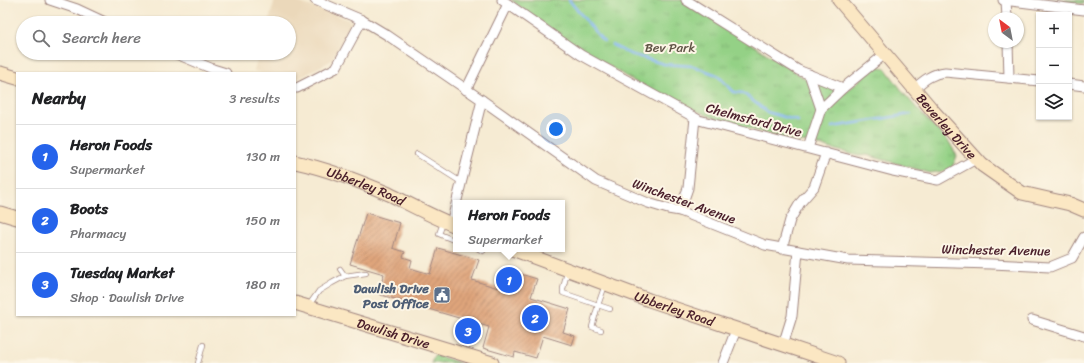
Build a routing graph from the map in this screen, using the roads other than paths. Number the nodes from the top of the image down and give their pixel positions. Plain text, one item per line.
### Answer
1 (50, 0) edge
2 (315, 0) edge
3 (686, 0) edge
4 (839, 0) edge
5 (1004, 0) edge
6 (505, 2) edge
7 (1084, 10) edge
8 (1006, 12) edge
9 (92, 16) edge
10 (362, 20) junction
11 (1008, 48) edge
12 (885, 54) junction
13 (192, 60) edge
14 (223, 72) edge
15 (0, 73) edge
16 (809, 74) junction
17 (16, 78) edge
18 (1009, 78) junction
19 (1036, 81) edge
20 (1072, 84) edge
21 (1084, 86) edge
22 (296, 88) edge
23 (843, 88) junction
24 (914, 88) junction
25 (466, 90) junction
26 (482, 100) junction
27 (821, 109) junction
28 (695, 118) junction
29 (808, 148) junction
30 (826, 153) junction
31 (417, 154) dead end
32 (976, 159) junction
33 (296, 162) edge
34 (461, 182) junction
35 (456, 200) edge
36 (1084, 210) edge
37 (680, 211) junction
38 (0, 213) edge
39 (453, 213) edge
40 (16, 218) edge
41 (450, 224) edge
42 (1084, 238) edge
43 (453, 240) edge
44 (782, 249) junction
45 (798, 251) junction
46 (522, 252) edge
47 (340, 269) dead end
48 (568, 270) junction
49 (366, 273) dead end
50 (345, 276) junction
51 (605, 284) junction
52 (326, 287) junction
53 (333, 287) dead end
54 (296, 303) edge
55 (598, 305) junction
56 (308, 307) junction
57 (610, 309) dead end
58 (1032, 320) dead end
59 (601, 330) dead end
60 (736, 330) junction
61 (1084, 336) edge
62 (203, 345) dead end
63 (783, 345) junction
64 (198, 363) edge
65 (492, 363) edge
66 (723, 363) edge
67 (838, 363) edge

1 - 9 street
2 - 10 street, Winchester Avenue
3 - 16 street
4 - 12 street, Beverley Drive
5 - 7 street
5 - 8 street
6 - 25 street
6 - 28 street, Chelmsford Drive
10 - 22 street
10 - 25 street, Winchester Avenue
11 - 18 street
12 - 23 street
12 - 24 street, Beverley Drive
13 - 14 street
15 - 17 street
16 - 23 street
16 - 27 street
18 - 19 street
18 - 24 street
20 - 21 street
23 - 27 street
24 - 32 street, Beverley Drive
25 - 26 street, Winchester Avenue
26 - 34 street
26 - 37 street, Winchester Avenue
27 - 29 street
28 - 29 street, Chelmsford Drive
28 - 37 street
29 - 30 street, Chelmsford Drive
30 - 32 street, Chelmsford Drive
30 - 44 street
31 - 34 lane
32 - 36 street, Beverley Drive
33 - 41 street, Ubberley Road
34 - 35 street
37 - 44 street, Winchester Avenue
38 - 40 street
39 - 41 street
41 - 43 lane
42 - 45 street, Winchester Avenue
44 - 45 street, Winchester Avenue
45 - 63 street
46 - 48 street, Ubberley Road
47 - 50 lane
48 - 51 street, Ubberley Road
48 - 55 lane
49 - 50 lane
50 - 52 lane
51 - 55 lane
51 - 60 street, Ubberley Road
52 - 53 lane
52 - 56 lane
54 - 56 street, Dawlish Drive
55 - 57 lane
55 - 59 lane
56 - 65 street, Dawlish Drive
58 - 61 street
60 - 63 street, Ubberley Road
60 - 66 street
62 - 64 lane
63 - 67 street, Ubberley Road

